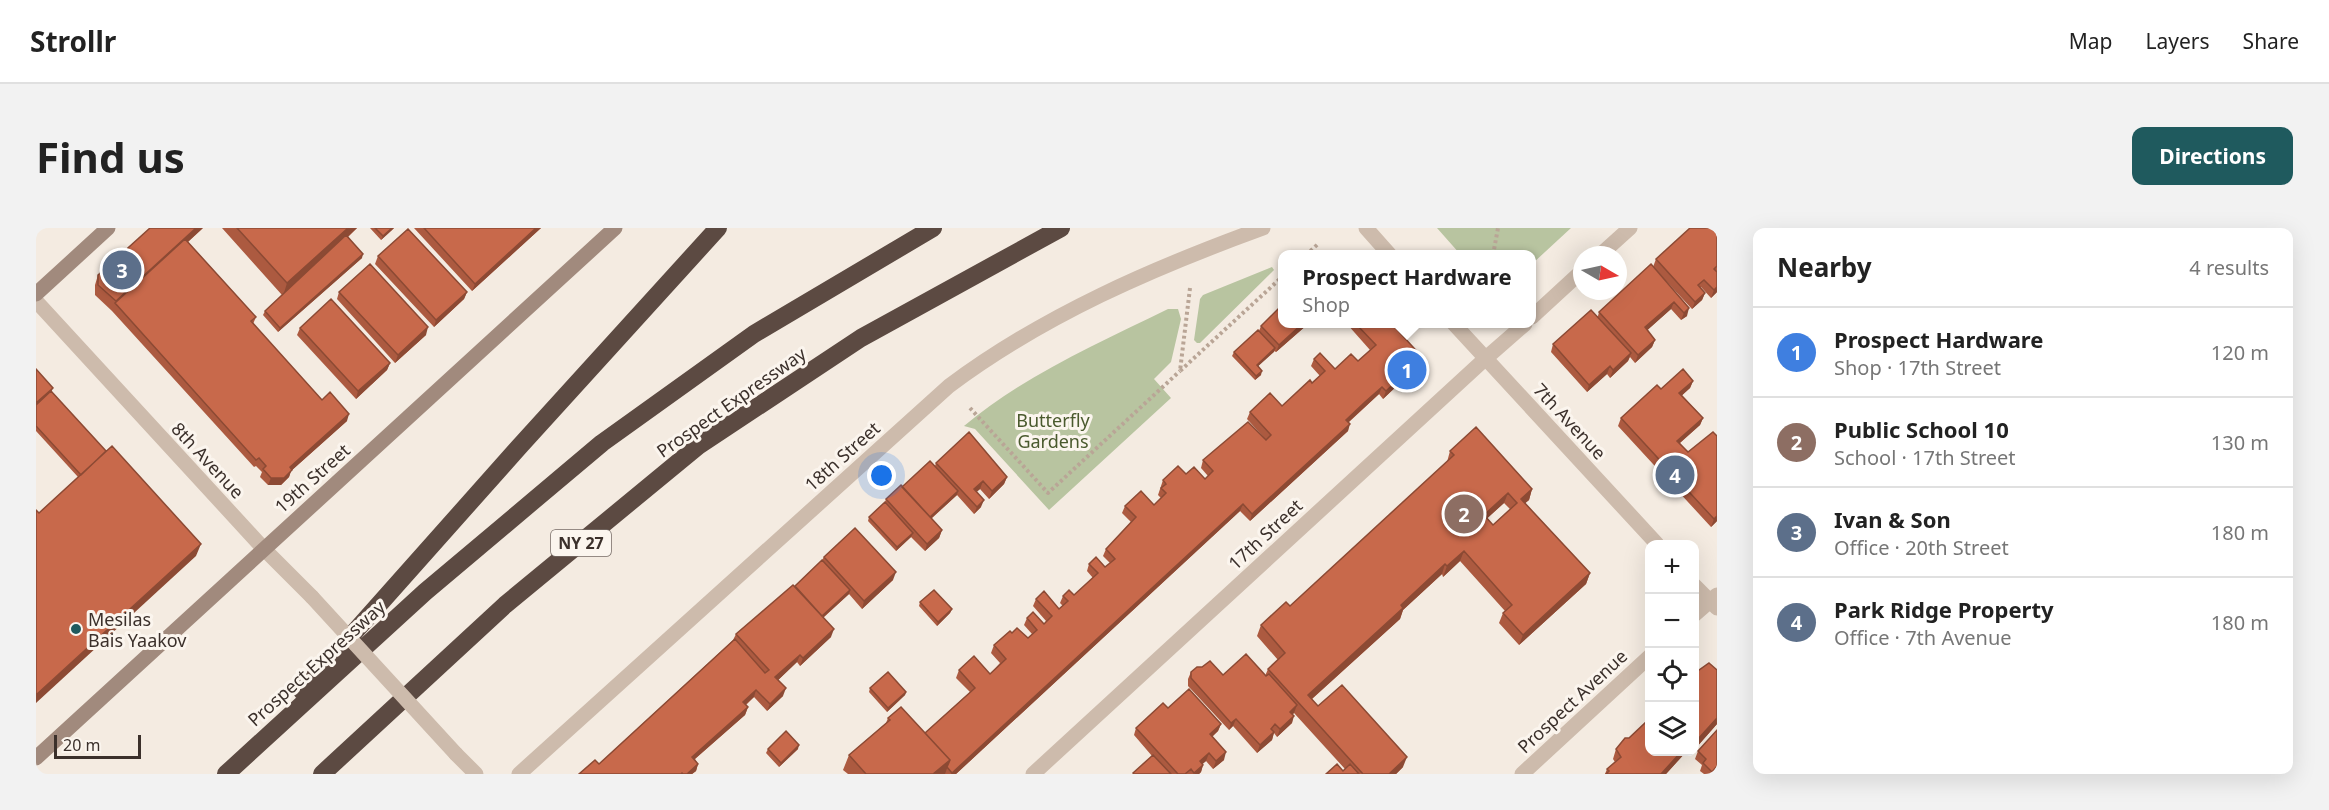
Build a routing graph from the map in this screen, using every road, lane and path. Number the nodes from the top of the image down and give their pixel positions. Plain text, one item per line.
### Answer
1 (108, 228) edge
2 (615, 228) edge
3 (718, 228) edge
4 (933, 228) edge
5 (1061, 228) edge
6 (1263, 228) edge
7 (1365, 228) edge
8 (1498, 228) edge
9 (1630, 228) edge
10 (1238, 233) edge
11 (1318, 244) dead end
12 (1610, 246) edge
13 (1311, 250) edge
14 (1385, 250) edge
15 (1494, 250) edge
16 (1573, 279) edge
17 (1278, 281) edge
18 (1190, 288) dead end
19 (36, 294) edge
20 (36, 301) edge
21 (1536, 313) edge
22 (1458, 328) edge
23 (1520, 328) edge
24 (1486, 358) junction
25 (1180, 371) junction
26 (970, 408) dead end
27 (1654, 540) edge
28 (264, 549) junction
29 (1699, 588) edge
30 (1715, 601) edge
31 (1699, 612) edge
32 (1645, 661) edge
33 (36, 758) edge
34 (231, 768) edge
35 (322, 774) edge
36 (476, 774) edge
37 (519, 774) edge
38 (1033, 774) edge
39 (1522, 774) edge

1 - 19 main road
2 - 28 main road, 19th Street
3 - 34 highway
4 - 34 highway, Prospect Expressway
5 - 35 highway, Prospect Expressway / NY 27
6 - 10 street, 18th Street
7 - 14 street
8 - 15 path
9 - 12 street
10 - 37 street, 18th Street
11 - 13 path
16 - 21 street
17 - 25 path
18 - 25 path
20 - 28 street, 8th Avenue
22 - 24 street, 7th Avenue
23 - 24 street, 17th Street
24 - 27 street, 7th Avenue
24 - 38 street, 17th Street
25 - 26 path
28 - 33 main road, 19th Street
28 - 36 street, 8th Avenue, bridge
29 - 30 street
30 - 31 street
32 - 39 street, Prospect Avenue

